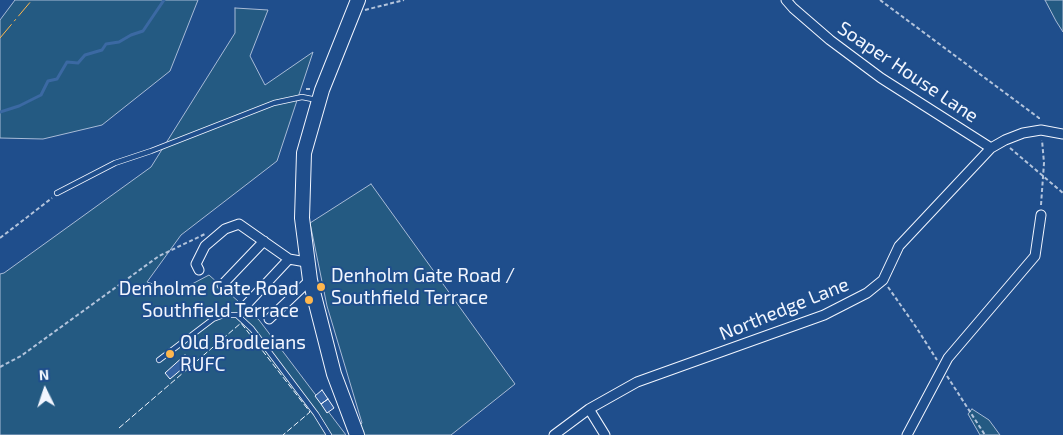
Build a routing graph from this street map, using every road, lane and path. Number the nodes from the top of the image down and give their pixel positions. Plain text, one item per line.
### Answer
1 (358, 0) edge
2 (404, 0) edge
3 (786, 0) edge
4 (880, 0) edge
5 (353, 14) junction
6 (318, 100) junction
7 (1041, 130) junction
8 (1063, 134) edge
9 (1003, 141) junction
10 (991, 148) junction
11 (1043, 176) junction
12 (57, 193) joint
13 (1063, 194) edge
14 (1040, 215) joint
15 (224, 229) junction
16 (0, 238) edge
17 (264, 241) junction
18 (289, 259) junction
19 (306, 262) junction
20 (200, 270) dead end
21 (310, 280) junction
22 (883, 280) junction
23 (222, 285) dead end
24 (246, 304) dead end
25 (269, 319) dead end
26 (159, 360) dead end
27 (0, 367) edge
28 (942, 370) junction
29 (589, 409) junction
30 (329, 435) edge
31 (357, 435) edge
32 (554, 435) edge
33 (605, 435) edge
34 (906, 435) edge
35 (985, 435) edge

1 - 5 main road
2 - 5 path
3 - 10 street, Soaper House Lane
4 - 7 path
5 - 6 main road
6 - 12 lane
6 - 19 main road
7 - 8 street, Northedge Lane
7 - 9 street, Northedge Lane
7 - 11 path
9 - 10 street, Northedge Lane
9 - 11 path
10 - 22 street, Northedge Lane
11 - 13 path
11 - 14 path
12 - 16 path
14 - 28 street
15 - 17 street
15 - 20 street
15 - 27 path
17 - 18 street
17 - 23 street
18 - 19 street
18 - 24 street
19 - 21 main road
21 - 25 street
21 - 31 main road
22 - 28 path
22 - 29 street, Northedge Lane
26 - 30 lane
28 - 34 street
28 - 35 path
29 - 32 street, Northedge Lane
29 - 33 street

